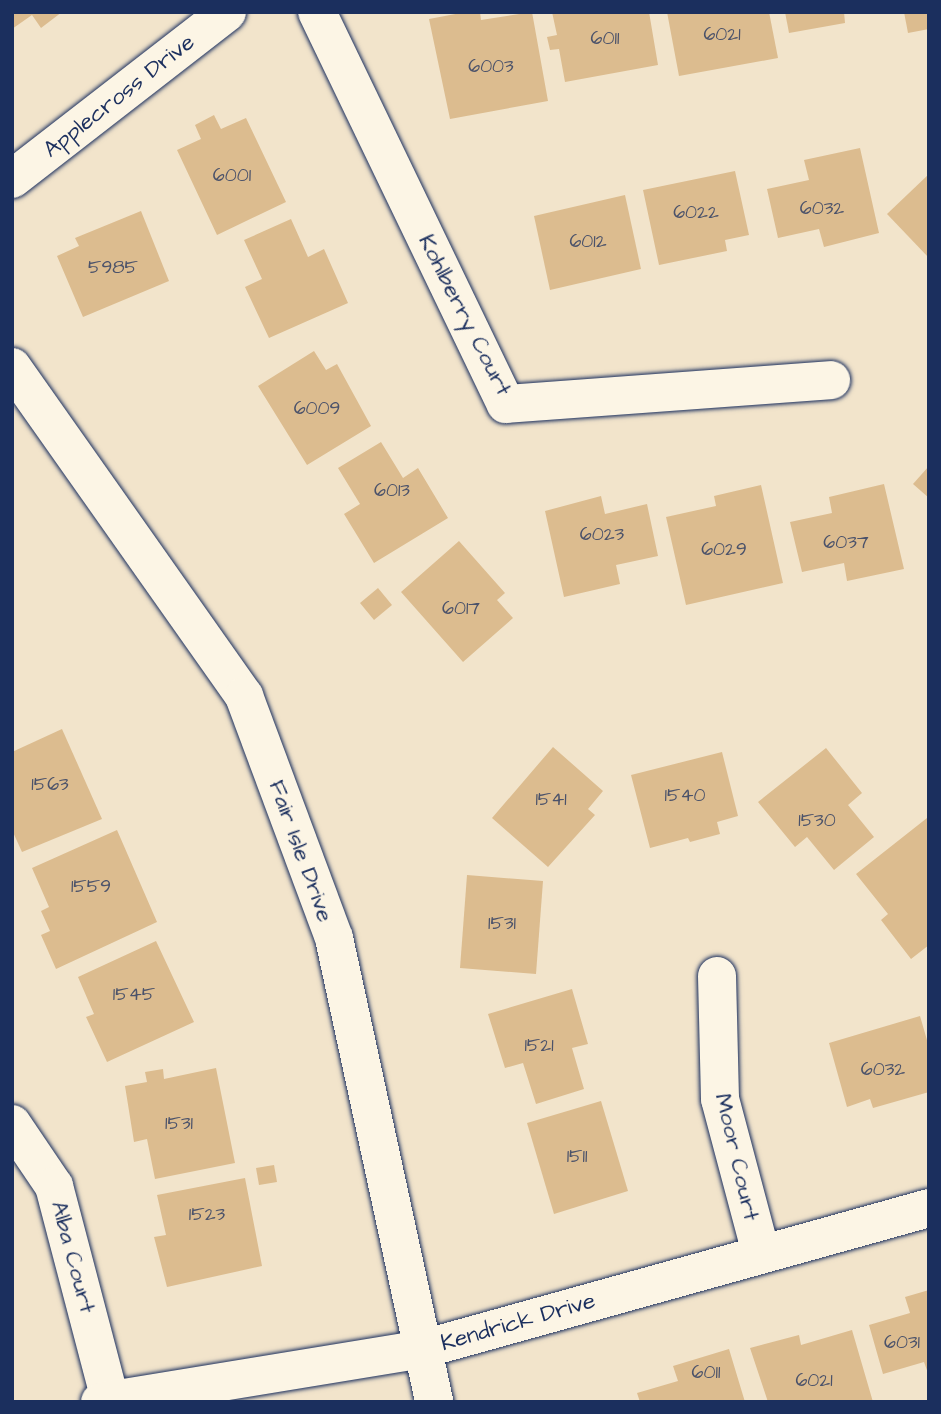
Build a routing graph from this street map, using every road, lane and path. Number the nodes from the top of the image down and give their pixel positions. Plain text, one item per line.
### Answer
1 (227, 12) edge
2 (317, 12) edge
3 (12, 179) edge
4 (12, 367) edge
5 (831, 380) dead end
6 (717, 976) dead end
7 (12, 1124) edge
8 (929, 1208) edge
9 (761, 1253) junction
10 (423, 1349) junction
11 (105, 1401) edge
12 (434, 1402) edge

1 - 3 street, Applecross Drive
2 - 5 street, Kohlberry Court
4 - 10 street, Fair Isle Drive
6 - 9 street, Moor Court
7 - 11 street, Alba Court
8 - 9 street, Kendrick Drive
9 - 10 street, Kendrick Drive
10 - 11 street, Kendrick Drive
10 - 12 street, Fair Isle Drive

